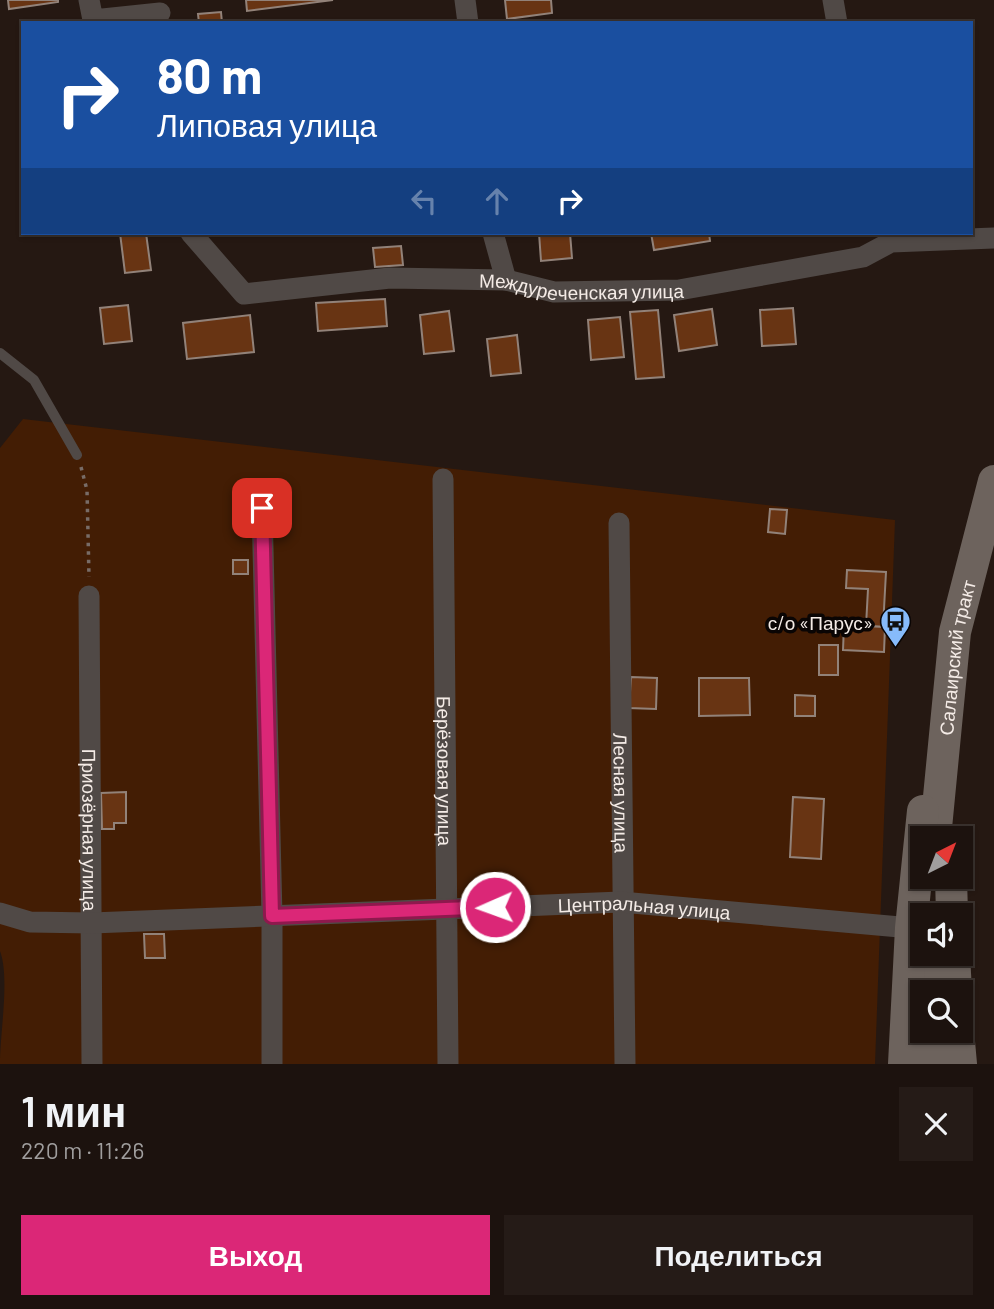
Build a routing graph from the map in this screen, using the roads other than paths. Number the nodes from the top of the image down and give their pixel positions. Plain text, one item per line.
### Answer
1 (89, 0) edge
2 (465, 0) edge
3 (833, 0) edge
4 (160, 13) dead end
5 (468, 21) edge
6 (837, 21) edge
7 (193, 235) edge
8 (494, 235) edge
9 (889, 237) edge
10 (994, 238) edge
11 (506, 280) junction
12 (0, 353) edge
13 (77, 455) road end
14 (443, 479) dead end
15 (994, 481) edge
16 (262, 508) dead end
17 (619, 523) dead end
18 (89, 596) road end
19 (946, 708) junction
20 (936, 826) edge
21 (950, 826) edge
22 (621, 902) junction
23 (923, 903) edge
24 (445, 909) junction
25 (0, 913) edge
26 (272, 916) junction
27 (910, 921) edge
28 (92, 923) junction
29 (916, 966) edge
30 (933, 1043) edge
31 (959, 1043) edge
32 (92, 1064) edge
33 (272, 1064) edge
34 (448, 1064) edge
35 (625, 1064) edge
36 (904, 1064) edge
37 (933, 1064) edge
38 (961, 1064) edge

1 - 4 street
2 - 5 street
3 - 6 street
7 - 11 street, Междуреченская улица
8 - 11 street
9 - 10 street, Междуреченская улица
9 - 11 street, Междуреченская улица
12 - 13 lane
14 - 24 street, Берёзовая улица
15 - 19 street, Салаирский тракт
16 - 26 street
17 - 22 street, Лесная улица
18 - 28 street, Приозёрная улица
19 - 20 street, Салаирский тракт
19 - 21 street
19 - 23 street
22 - 24 street, Центральная улица
22 - 27 street, Центральная улица
22 - 35 street, Лесная улица
24 - 26 street, Центральная улица
24 - 34 street, Берёзовая улица
25 - 28 street, Центральная улица
26 - 28 street, Центральная улица
26 - 33 street
28 - 32 street, Приозёрная улица
29 - 36 street
30 - 37 street
31 - 38 street

